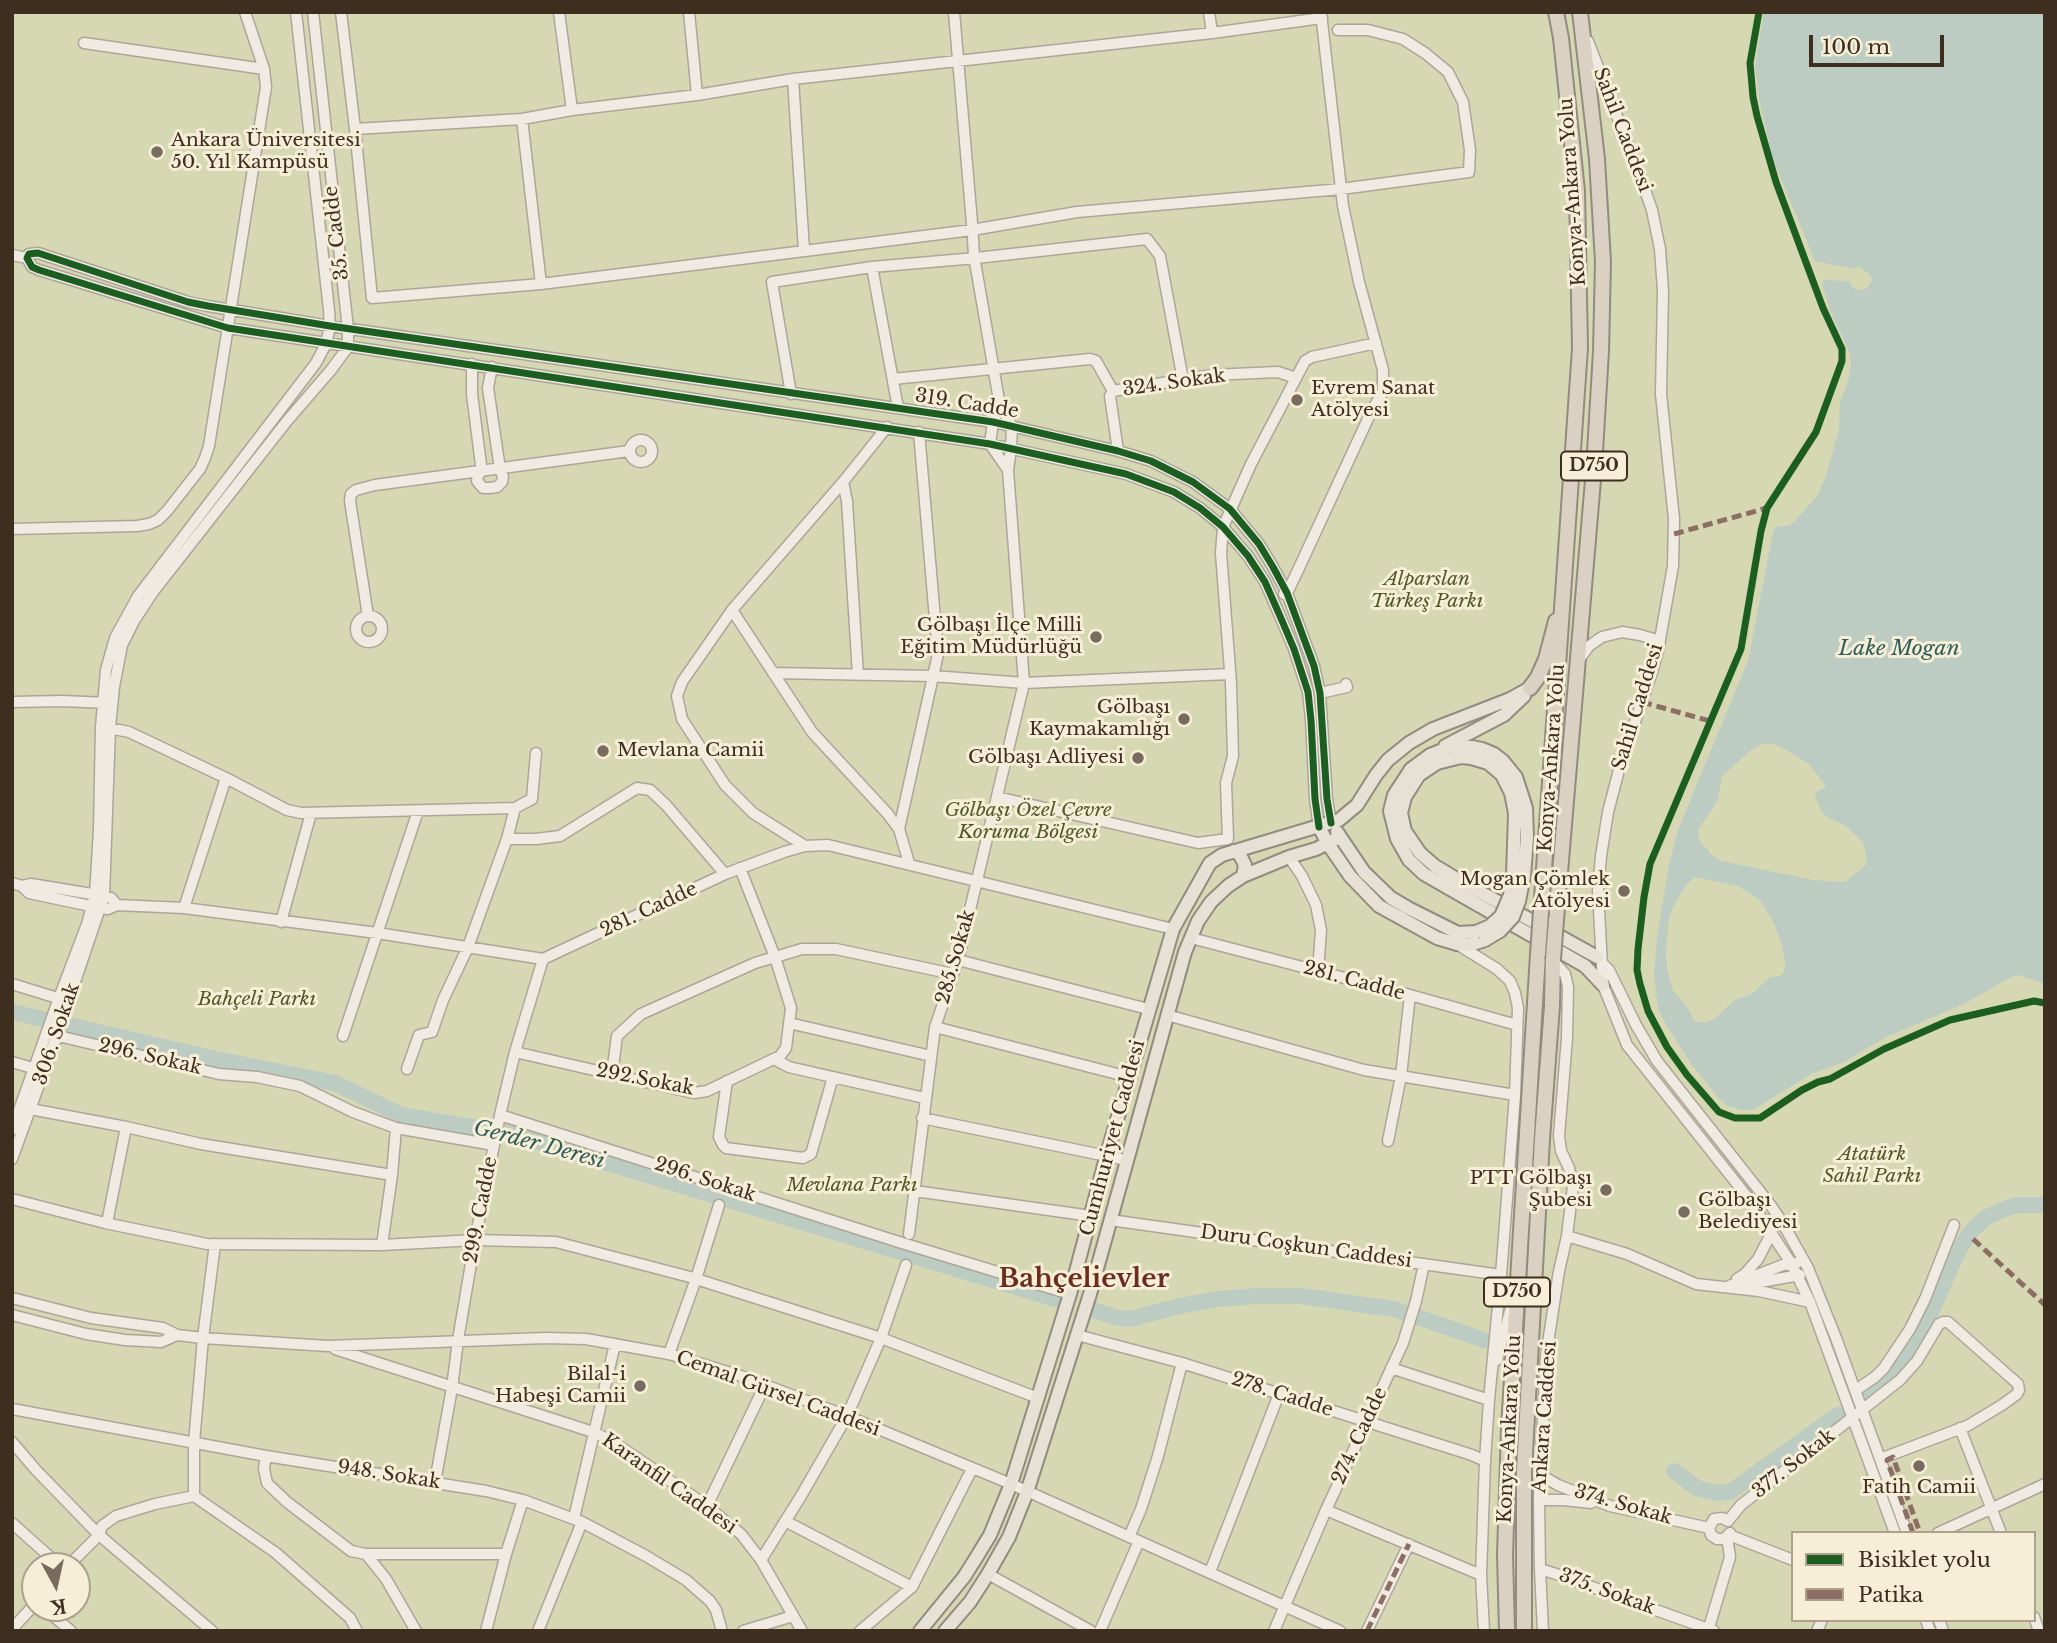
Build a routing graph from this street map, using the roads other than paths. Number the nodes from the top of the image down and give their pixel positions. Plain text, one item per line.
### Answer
1 (244, 12) edge
2 (296, 12) edge
3 (313, 12) edge
4 (341, 12) edge
5 (559, 12) edge
6 (689, 12) edge
7 (954, 12) edge
8 (1209, 12) edge
9 (1556, 12) edge
10 (1321, 15) edge
11 (1580, 18) edge
12 (1338, 30) dead end
13 (1212, 33) junction
14 (84, 43) dead end
15 (958, 61) junction
16 (264, 69) junction
17 (793, 79) junction
18 (697, 95) junction
19 (572, 110) junction
20 (522, 119) junction
21 (355, 129) junction
22 (1341, 190) junction
23 (973, 234) junction
24 (804, 250) junction
25 (12, 255) edge
26 (27, 258) junction
27 (976, 258) junction
28 (872, 267) junction
29 (541, 284) junction
30 (231, 309) junction
31 (330, 326) junction
32 (228, 328) junction
33 (348, 328) junction
34 (1376, 343) junction
35 (326, 344) junction
36 (348, 347) junction
37 (472, 364) junction
38 (492, 367) junction
39 (995, 368) junction
40 (1296, 378) junction
41 (893, 379) junction
42 (1183, 380) junction
43 (1113, 391) junction
44 (787, 394) junction
45 (1000, 406) junction
46 (898, 408) junction
47 (789, 413) junction
48 (993, 422) junction
49 (1012, 426) junction
50 (887, 427) junction
51 (919, 432) junction
52 (990, 444) junction
53 (1011, 448) junction
54 (629, 451) dead end
55 (1118, 451) junction
56 (500, 469) junction
57 (1008, 470) junction
58 (481, 471) junction
59 (843, 482) junction
60 (1230, 509) junction
61 (1223, 527) junction
62 (12, 528) edge
63 (1564, 589) junction
64 (1287, 593) junction
65 (1273, 599) junction
66 (732, 610) junction
67 (369, 615) dead end
68 (1660, 641) junction
69 (1578, 661) junction
70 (773, 673) junction
71 (1230, 674) junction
72 (858, 675) junction
73 (933, 676) junction
74 (1024, 683) junction
75 (1346, 684) dead end
76 (1530, 688) junction
77 (1320, 693) junction
78 (12, 702) edge
79 (108, 703) junction
80 (105, 727) junction
81 (1440, 750) junction
82 (536, 753) dead end
83 (226, 778) junction
84 (997, 797) junction
85 (515, 808) junction
86 (418, 811) junction
87 (312, 813) junction
88 (1325, 825) junction
89 (899, 829) junction
90 (1340, 837) junction
91 (507, 839) junction
92 (1213, 841) junction
93 (1328, 844) junction
94 (805, 846) junction
95 (1234, 851) junction
96 (1289, 857) junction
97 (1215, 859) junction
98 (909, 863) junction
99 (740, 868) junction
100 (725, 874) junction
101 (1243, 876) junction
102 (1519, 876) junction
103 (976, 881) junction
104 (17, 885) edge
105 (1228, 886) junction
106 (99, 895) junction
107 (117, 905) junction
108 (96, 907) junction
109 (184, 908) junction
110 (281, 922) junction
111 (1173, 929) junction
112 (377, 933) junction
113 (1480, 936) junction
114 (1191, 938) junction
115 (1457, 944) junction
116 (468, 947) junction
117 (775, 957) junction
118 (1548, 958) junction
119 (542, 959) junction
120 (958, 960) junction
121 (1600, 960) junction
122 (1318, 971) junction
123 (953, 974) junction
124 (12, 984) edge
125 (1603, 985) junction
126 (1410, 995) junction
127 (63, 999) junction
128 (1148, 1009) junction
129 (1167, 1016) junction
130 (789, 1023) junction
131 (1517, 1025) junction
132 (54, 1026) junction
133 (934, 1027) junction
134 (343, 1036) dead end
135 (515, 1052) junction
136 (931, 1056) junction
137 (774, 1059) junction
138 (12, 1062) edge
139 (407, 1069) dead end
140 (39, 1070) junction
141 (612, 1074) junction
142 (1401, 1076) junction
143 (833, 1077) junction
144 (1129, 1077) junction
145 (727, 1081) junction
146 (1515, 1095) junction
147 (925, 1098) junction
148 (25, 1108) junction
149 (922, 1118) junction
150 (499, 1121) junction
151 (126, 1127) junction
152 (396, 1128) junction
153 (12, 1130) edge
154 (1388, 1141) dead end
155 (495, 1144) junction
156 (1107, 1154) junction
157 (12, 1159) edge
158 (1126, 1160) junction
159 (392, 1175) junction
160 (915, 1191) junction
161 (12, 1199) edge
162 (719, 1205) dead end
163 (1091, 1216) junction
164 (1110, 1220) junction
165 (107, 1223) junction
166 (1954, 1224) dead end
167 (1772, 1232) junction
168 (909, 1234) dead end
169 (1567, 1236) junction
170 (475, 1240) junction
171 (215, 1244) junction
172 (382, 1245) junction
173 (1791, 1263) junction
174 (1424, 1264) junction
175 (906, 1265) dead end
176 (1809, 1272) junction
177 (1501, 1275) junction
178 (696, 1279) junction
179 (1518, 1279) junction
180 (1799, 1279) junction
181 (1725, 1287) junction
182 (1070, 1294) junction
183 (12, 1298) edge
184 (1810, 1302) junction
185 (12, 1315) edge
186 (177, 1335) junction
187 (1077, 1335) junction
188 (203, 1338) junction
189 (881, 1338) junction
190 (458, 1340) junction
191 (615, 1344) junction
192 (328, 1346) junction
193 (669, 1354) junction
194 (1182, 1363) junction
195 (1391, 1368) junction
196 (765, 1385) junction
197 (452, 1388) junction
198 (1856, 1390) junction
199 (1279, 1394) junction
200 (1489, 1396) junction
201 (1038, 1398) junction
202 (12, 1409) edge
203 (1862, 1409) junction
204 (847, 1416) junction
205 (1853, 1417) junction
206 (1367, 1422) junction
207 (1960, 1428) junction
208 (593, 1432) junction
209 (12, 1442) edge
210 (194, 1443) junction
211 (266, 1456) junction
212 (1880, 1459) junction
213 (1485, 1461) junction
214 (972, 1469) junction
215 (1539, 1474) junction
216 (435, 1482) junction
217 (1011, 1484) junction
218 (2045, 1484) edge
219 (1027, 1493) junction
220 (194, 1496) junction
221 (523, 1500) junction
222 (1539, 1500) junction
223 (707, 1506) junction
224 (1610, 1506) junction
225 (1991, 1508) junction
226 (1326, 1510) junction
227 (578, 1520) junction
228 (785, 1521) junction
229 (1728, 1521) junction
230 (12, 1524) edge
231 (1709, 1528) junction
232 (1894, 1531) edge
233 (1906, 1531) edge
234 (1942, 1531) edge
235 (2000, 1531) edge
236 (99, 1535) junction
237 (1728, 1536) junction
238 (1134, 1539) junction
239 (1409, 1544) junction
240 (44, 1552) edge
241 (82, 1552) edge
242 (366, 1554) junction
243 (506, 1554) junction
244 (1791, 1559) edge
245 (761, 1560) junction
246 (1539, 1570) junction
247 (1210, 1572) junction
248 (988, 1574) junction
249 (1481, 1575) junction
250 (912, 1587) junction
251 (1284, 1605) junction
252 (793, 1616) junction
253 (2045, 1629) edge
254 (1710, 1630) edge
255 (212, 1631) edge
256 (357, 1631) edge
257 (416, 1631) edge
258 (486, 1631) edge
259 (538, 1631) edge
260 (722, 1631) edge
261 (743, 1631) edge
262 (802, 1631) edge
263 (860, 1631) edge
264 (920, 1631) edge
265 (945, 1631) edge
266 (1091, 1631) edge
267 (1100, 1631) edge
268 (1274, 1631) edge
269 (1340, 1631) edge
270 (1367, 1631) edge
271 (1484, 1631) edge
272 (1507, 1631) edge
273 (1524, 1631) edge
274 (1543, 1631) edge
275 (2040, 1631) edge

1 - 16 street
2 - 31 street, 35. Cadde
3 - 33 street, 35. Cadde
4 - 21 street
5 - 19 street
6 - 18 street
7 - 15 street
8 - 13 street
9 - 63 highway, Konya-Ankara Yolu / D750
10 - 13 street
10 - 22 street
11 - 68 street, Sahil Caddesi
11 - 69 highway, D750
12 - 22 street
13 - 15 street
14 - 16 street
15 - 17 street
15 - 23 street
16 - 30 street
17 - 18 street
17 - 24 street
18 - 19 street
19 - 20 street
20 - 21 street
20 - 29 street
21 - 29 street
22 - 23 street
22 - 34 street
23 - 24 street
23 - 27 street
24 - 29 street
25 - 26 street
26 - 30 street, 319. Cadde
26 - 32 street, 319. Cadde
27 - 28 street
27 - 39 street
27 - 42 street
28 - 41 street
28 - 44 street
30 - 31 street, 319. Cadde
30 - 32 street
31 - 33 street, 319. Cadde
31 - 35 street, 35. Cadde
32 - 35 street, 319. Cadde
32 - 62 street
33 - 36 street, 35. Cadde
33 - 44 street, 319. Cadde
34 - 40 street
34 - 64 street
35 - 36 street, 319. Cadde
35 - 79 street, 35. Cadde
36 - 37 street, 319. Cadde
36 - 79 street
37 - 38 street, 319. Cadde
37 - 58 street
38 - 47 street, 319. Cadde
38 - 56 street
39 - 41 street
39 - 43 street
39 - 45 street
40 - 42 street, 324. Sokak
40 - 60 street
41 - 46 street
42 - 43 street, 324. Sokak
43 - 55 street, 324. Sokak
44 - 46 street, 319. Cadde
44 - 47 street
45 - 48 street
45 - 49 street
46 - 48 street, 319. Cadde
47 - 50 street, 319. Cadde
48 - 49 street, 319. Cadde
48 - 52 street
49 - 53 street, 285.Sokak
49 - 55 street, 319. Cadde
50 - 51 street, 319. Cadde
50 - 59 street
51 - 52 street, 319. Cadde
51 - 73 street
52 - 53 street, 319. Cadde
52 - 57 street
53 - 57 street, 285.Sokak
53 - 61 street, 319. Cadde
54 - 56 street
55 - 60 street, 319. Cadde
56 - 58 street
56 - 58 street
57 - 74 street, 285.Sokak
58 - 67 street
59 - 66 street
59 - 72 street
60 - 61 street
60 - 64 street, 319. Cadde
61 - 65 street, 319. Cadde
61 - 71 street
63 - 76 highway
63 - 118 highway, Konya-Ankara Yolu / D750, bridge
64 - 65 street
64 - 77 street, 319. Cadde
65 - 88 street, 319. Cadde
66 - 70 street
66 - 94 street
68 - 69 street
68 - 121 street, Sahil Caddesi
69 - 118 highway, D750, bridge
70 - 72 street
70 - 89 street
71 - 74 street
71 - 92 street
72 - 73 street
73 - 74 street
73 - 89 street
74 - 84 street, 285.Sokak
75 - 77 street
76 - 81 main road
76 - 88 main road
77 - 88 street, 319. Cadde
78 - 79 street
79 - 80 street, 306. Sokak
80 - 83 street
80 - 106 street, 306. Sokak
81 - 102 main road
81 - 125 main road
82 - 85 street
83 - 87 street
83 - 109 street
84 - 92 street
84 - 103 street, 285.Sokak
85 - 86 street
85 - 91 street
86 - 87 street
86 - 112 street
87 - 110 street
88 - 90 main road, 319. Cadde
88 - 93 main road, 319. Cadde
88 - 95 main road
89 - 98 street
90 - 93 main road, Cumhuriyet Caddesi
90 - 113 main road, 319. Cadde
91 - 100 street
91 - 116 street
92 - 97 street
93 - 96 main road, Cumhuriyet Caddesi
93 - 115 main road, 319. Cadde
94 - 98 street, 281. Cadde
94 - 99 street, 281. Cadde
95 - 97 main road
95 - 101 main road
96 - 101 main road, Cumhuriyet Caddesi
96 - 122 street
97 - 105 main road
97 - 111 main road, Cumhuriyet Caddesi
98 - 103 street, 281. Cadde
99 - 100 street, 281. Cadde
99 - 117 street
100 - 119 street, 281. Cadde
101 - 105 main road, Cumhuriyet Caddesi
102 - 113 main road, bridge
102 - 121 main road
103 - 111 street, 281. Cadde
103 - 120 street, 285.Sokak
104 - 106 street
104 - 108 street
105 - 114 main road, Cumhuriyet Caddesi
106 - 107 street
106 - 108 street, 306. Sokak
107 - 108 street
107 - 109 street
108 - 127 street, 306. Sokak
109 - 110 street
110 - 112 street
111 - 128 main road, Cumhuriyet Caddesi
112 - 116 street
112 - 134 street
113 - 115 main road
114 - 122 street, 281. Cadde
114 - 129 main road, Cumhuriyet Caddesi
115 - 131 street, 319. Cadde
116 - 119 street
116 - 139 street
117 - 123 street
117 - 130 street
117 - 141 street
118 - 169 street, Ankara Caddesi
118 - 179 highway, Konya-Ankara Yolu / D750
118 - 273 highway, D750
119 - 135 street, 299. Cadde
120 - 123 street, 285.Sokak
120 - 128 street
121 - 125 street, Sahil Caddesi
121 - 176 street
122 - 126 street, 281. Cadde
123 - 133 street, 285.Sokak
124 - 127 street
125 - 167 street, Sahil Caddesi
126 - 131 street, 281. Cadde
126 - 142 street
127 - 132 street, 306. Sokak
128 - 144 main road, Cumhuriyet Caddesi
129 - 142 street
129 - 158 main road, Cumhuriyet Caddesi
130 - 136 street
130 - 137 street
131 - 146 street
132 - 140 street, 306. Sokak
132 - 152 street, 296. Sokak
133 - 136 street, 285.Sokak
133 - 144 street
135 - 141 street, 292.Sokak
135 - 150 street, 299. Cadde
136 - 147 street, 285.Sokak
137 - 143 street
137 - 145 street, 292.Sokak
138 - 140 street
140 - 148 street, 306. Sokak
141 - 145 street, 292.Sokak
142 - 146 street
142 - 154 street
143 - 145 street
143 - 147 street
144 - 156 main road, Cumhuriyet Caddesi
146 - 177 street
147 - 149 street, 285.Sokak
148 - 151 street
148 - 153 street
148 - 157 street, 306. Sokak
149 - 156 street
149 - 160 street, 285.Sokak
150 - 155 street, 299. Cadde
150 - 182 street, 296. Sokak
151 - 159 street
151 - 165 street
152 - 155 street, 296. Sokak
152 - 159 street
155 - 170 street, 299. Cadde
156 - 158 street
156 - 163 main road, Cumhuriyet Caddesi
158 - 164 main road, Cumhuriyet Caddesi
159 - 172 street
160 - 163 street
160 - 168 street, 285.Sokak
161 - 165 street
162 - 178 street
163 - 182 main road, Cumhuriyet Caddesi
164 - 174 street, Duru Coşkun Caddesi
164 - 187 main road, Cumhuriyet Caddesi
165 - 171 street
166 - 198 street
167 - 173 street, Sahil Caddesi
167 - 181 street
169 - 181 street
169 - 215 street, Ankara Caddesi
170 - 172 street
170 - 178 street
170 - 190 street, 299. Cadde
171 - 172 street
171 - 188 street
173 - 176 street
173 - 180 street, Sahil Caddesi
173 - 181 street
174 - 177 street, Duru Coşkun Caddesi
174 - 195 street, 274. Cadde
175 - 189 street
176 - 180 street
176 - 198 street
177 - 200 street
178 - 189 street
178 - 193 street
179 - 200 street
179 - 272 highway, Konya-Ankara Yolu / D750
180 - 181 street
180 - 184 street, Sahil Caddesi
181 - 184 street
182 - 201 main road, Cumhuriyet Caddesi
183 - 186 street, Cemal Gürsel Caddesi
184 - 205 street, Sahil Caddesi
185 - 186 street, Cemal Gürsel Caddesi
186 - 188 street, Cemal Gürsel Caddesi
187 - 194 street, 278. Cadde
187 - 219 main road, Cumhuriyet Caddesi
188 - 192 street, Cemal Gürsel Caddesi
188 - 210 street
189 - 201 street
189 - 204 street
190 - 191 street, Cemal Gürsel Caddesi
190 - 192 street, Cemal Gürsel Caddesi
190 - 197 street, 299. Cadde
191 - 193 street, Cemal Gürsel Caddesi
191 - 208 street
192 - 197 street, Karanfil Caddesi
193 - 196 street, Cemal Gürsel Caddesi
194 - 199 street, 278. Cadde
194 - 238 street
195 - 200 street
195 - 206 street, 274. Cadde
196 - 204 street, Cemal Gürsel Caddesi
196 - 223 street
197 - 208 street, Karanfil Caddesi
197 - 216 street, 299. Cadde
198 - 203 street
199 - 206 street, 278. Cadde
199 - 247 street
200 - 213 street
201 - 217 main road, Cumhuriyet Caddesi
202 - 210 street, 948. Sokak
203 - 205 street, 377. Sokak
203 - 207 street, 377. Sokak
203 - 212 street
204 - 214 street, Cemal Gürsel Caddesi
204 - 228 street
205 - 229 street, 377. Sokak
205 - 232 street, Sahil Caddesi
206 - 213 street, 278. Cadde
206 - 226 street, 274. Cadde
207 - 212 street
207 - 225 street
208 - 223 street, Karanfil Caddesi
208 - 227 street
209 - 236 street
210 - 211 street, 948. Sokak
210 - 220 street
211 - 216 street, 948. Sokak
211 - 242 street
212 - 233 street
213 - 249 street
214 - 217 street, Cemal Gürsel Caddesi
214 - 250 street
215 - 222 street, Ankara Caddesi
215 - 224 street, 374. Sokak
216 - 221 street, 948. Sokak
217 - 219 street, Cemal Gürsel Caddesi
217 - 264 main road, Cumhuriyet Caddesi
218 - 225 street
219 - 238 street, Cemal Gürsel Caddesi
219 - 248 main road, Cumhuriyet Caddesi
220 - 236 street
220 - 256 street
221 - 227 street, 948. Sokak
221 - 243 street
222 - 224 street
222 - 246 street, Ankara Caddesi
223 - 245 street, Karanfil Caddesi
224 - 231 street, 374. Sokak
225 - 234 street
225 - 235 street
226 - 239 street
226 - 251 street, 274. Cadde
227 - 259 street
227 - 260 street, 948. Sokak
228 - 245 street
228 - 250 street
229 - 231 street
229 - 237 street
230 - 240 street
231 - 237 street
236 - 241 street
236 - 255 street
237 - 244 street
237 - 254 street
238 - 247 street, Cemal Gürsel Caddesi
238 - 267 street
239 - 249 street
239 - 270 street
242 - 243 street
242 - 257 street
243 - 258 street
245 - 252 street, Karanfil Caddesi
246 - 254 street, 375. Sokak
246 - 274 street, Ankara Caddesi
247 - 251 street, Cemal Gürsel Caddesi
248 - 265 main road, Cumhuriyet Caddesi
248 - 266 street
249 - 271 street
250 - 263 street
251 - 268 street, 274. Cadde
251 - 269 street, Cemal Gürsel Caddesi
252 - 261 street
252 - 262 street, Karanfil Caddesi
253 - 275 street

